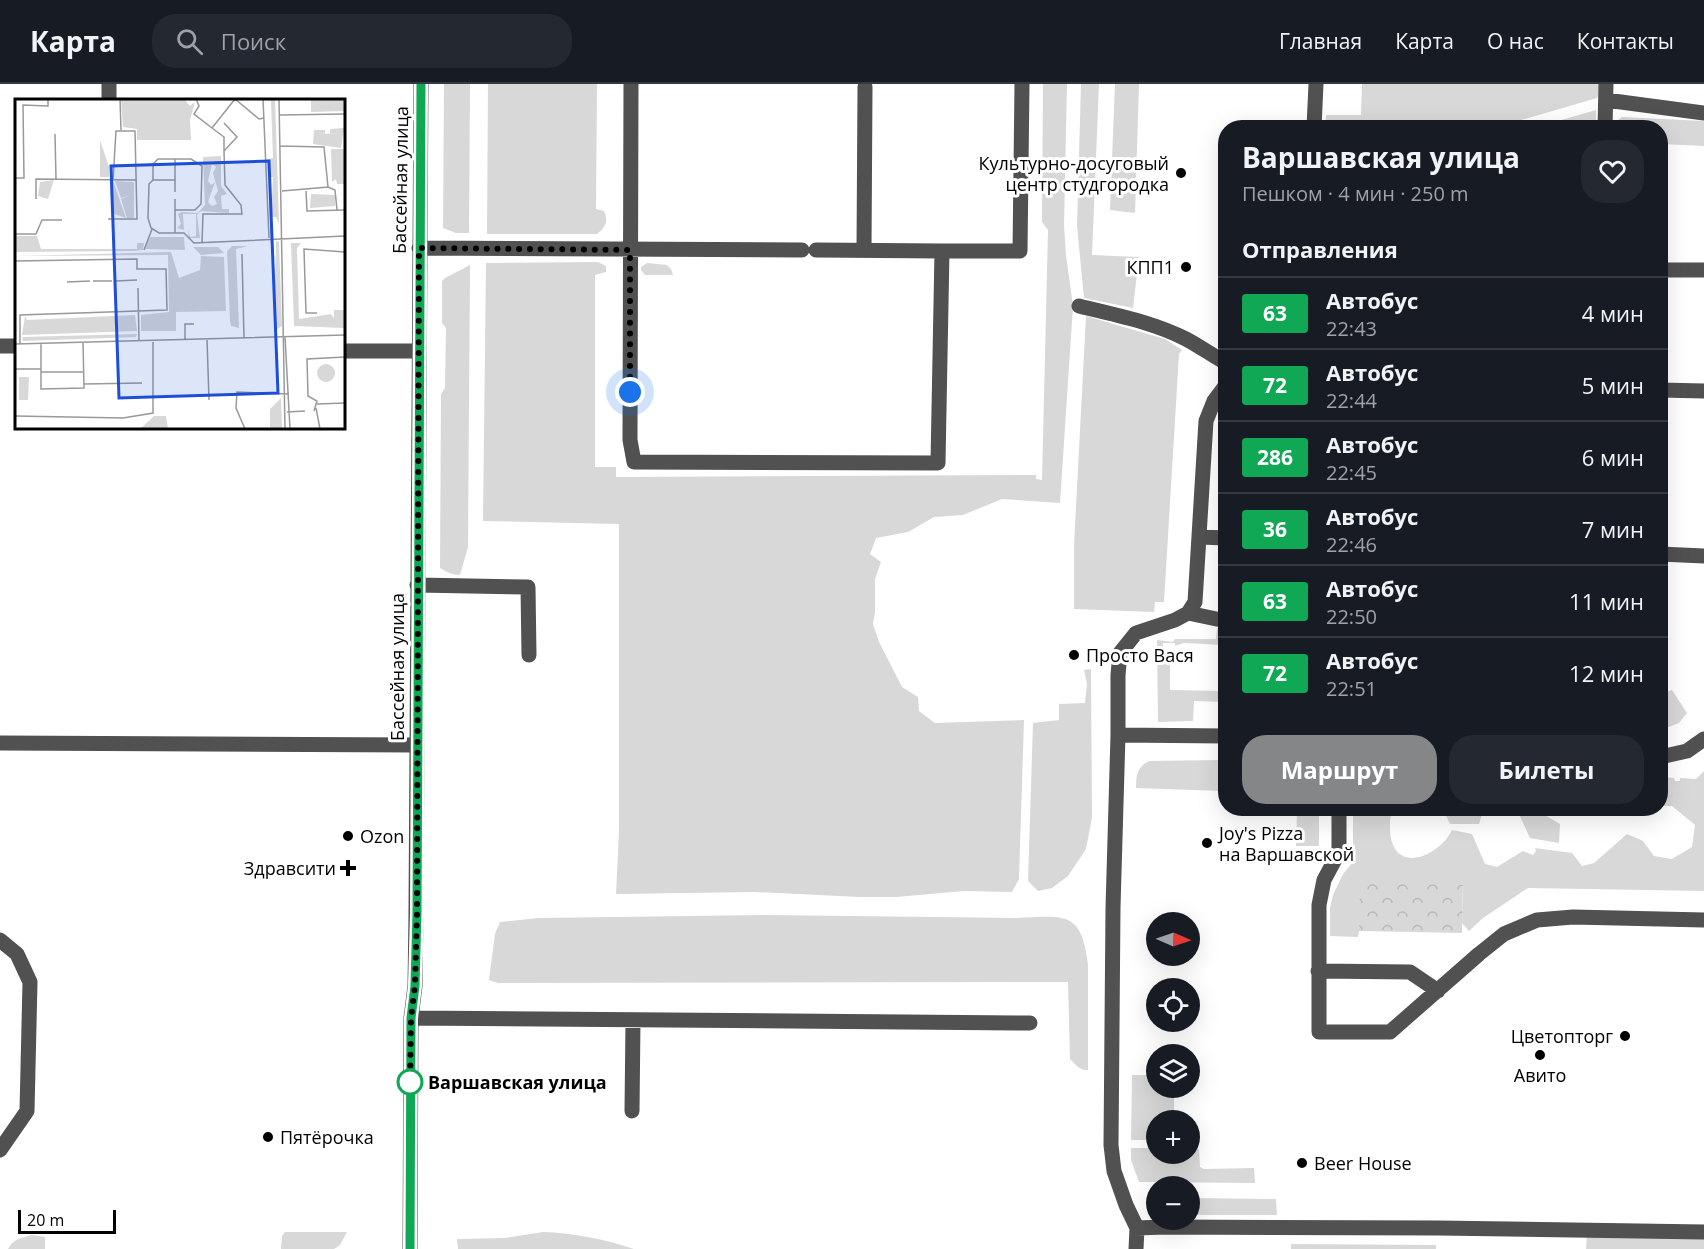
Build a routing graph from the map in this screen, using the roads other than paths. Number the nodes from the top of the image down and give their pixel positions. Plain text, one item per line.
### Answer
1 (421, 84) edge
2 (631, 84) edge
3 (1022, 84) edge
4 (1316, 84) edge
5 (1606, 84) edge
6 (866, 87) dead end
7 (1606, 100) junction
8 (1704, 112) edge
9 (1314, 120) edge
10 (1605, 120) edge
11 (419, 248) junction
12 (630, 250) junction
13 (864, 250) junction
14 (942, 251) junction
15 (1668, 270) edge
16 (1704, 270) edge
17 (1079, 306) dead end
18 (345, 351) edge
19 (419, 351) junction
20 (1218, 358) edge
21 (1668, 390) edge
22 (1704, 392) edge
23 (1218, 396) edge
24 (1200, 537) junction
25 (1218, 538) edge
26 (1668, 554) edge
27 (1704, 556) edge
28 (417, 585) junction
29 (1188, 613) junction
30 (1218, 620) edge
31 (529, 655) dead end
32 (1118, 735) junction
33 (1218, 736) edge
34 (1704, 739) edge
35 (0, 743) edge
36 (416, 745) junction
37 (1668, 755) edge
38 (1339, 816) edge
39 (1704, 920) edge
40 (0, 940) edge
41 (1318, 971) junction
42 (1438, 991) junction
43 (411, 1018) junction
44 (633, 1021) junction
45 (1030, 1023) dead end
46 (632, 1111) dead end
47 (0, 1150) edge
48 (1137, 1228) junction
49 (1704, 1232) edge
50 (410, 1249) edge
51 (1137, 1249) edge

1 - 11 street, Бассейная улица
2 - 12 street
3 - 14 street
4 - 9 street
5 - 7 street
6 - 13 street
7 - 8 street
7 - 10 street
11 - 12 street
11 - 19 street, Бассейная улица
12 - 13 street
12 - 14 street
13 - 14 street
15 - 16 street
17 - 20 street
18 - 19 street
19 - 28 street, Бассейная улица
21 - 22 street
23 - 24 street
24 - 25 street
24 - 29 street
26 - 27 street
28 - 31 street
28 - 36 street, Бассейная улица
29 - 30 street
29 - 32 street
32 - 33 street
32 - 48 street
34 - 37 street
35 - 36 street
36 - 43 street, Бассейная улица
38 - 41 street
39 - 42 street
40 - 47 street
41 - 42 street
41 - 42 street
43 - 44 street
43 - 50 street, Бассейная улица
44 - 45 street
44 - 46 street
48 - 49 street
48 - 51 street

